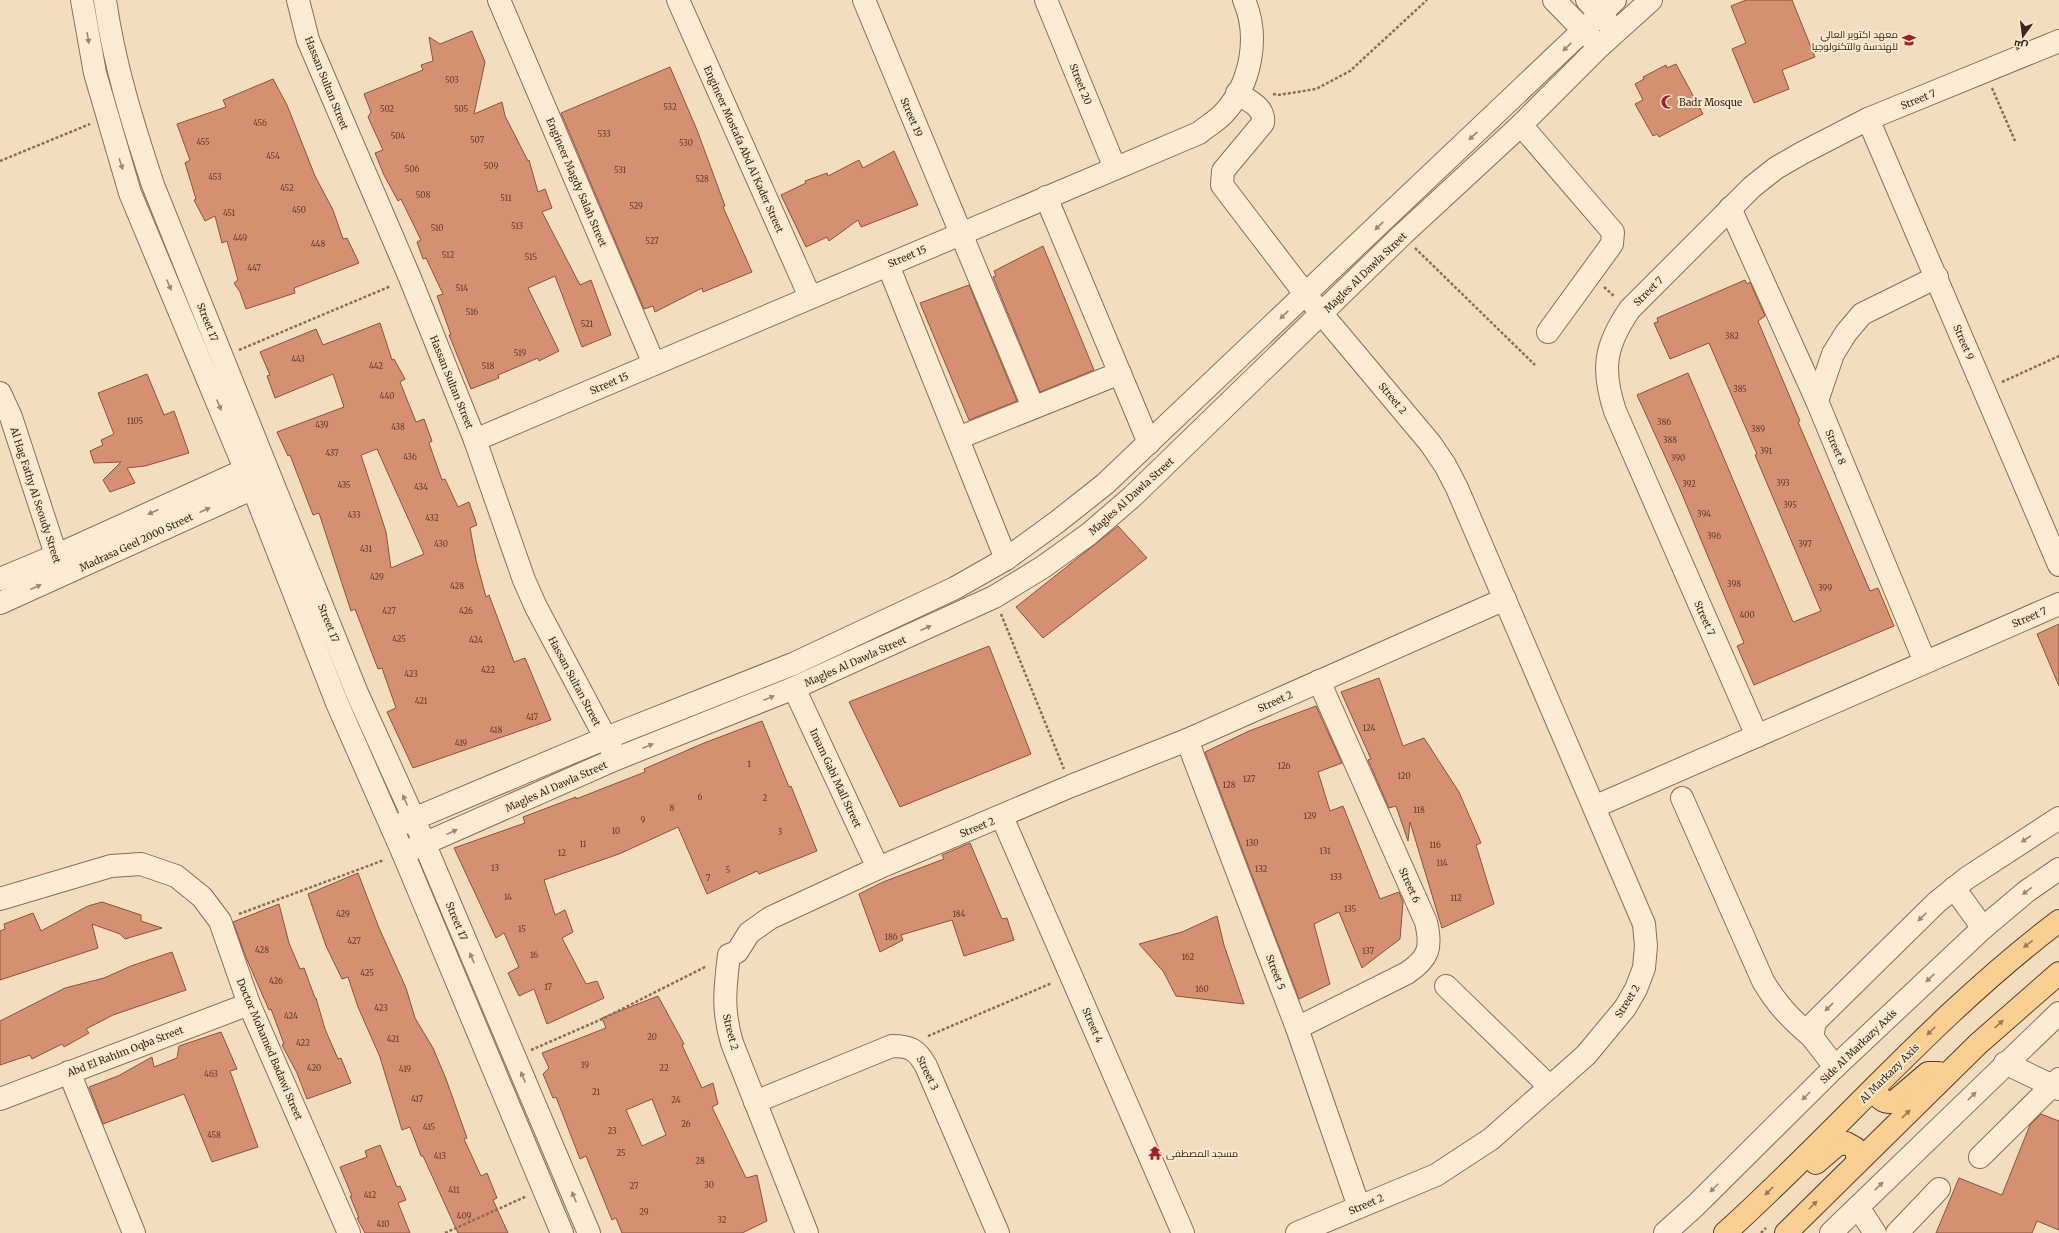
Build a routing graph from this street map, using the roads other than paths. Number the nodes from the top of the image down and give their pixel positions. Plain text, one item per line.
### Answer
1 (82, 0) edge
2 (106, 0) edge
3 (298, 0) edge
4 (499, 0) edge
5 (678, 0) edge
6 (864, 0) edge
7 (1046, 0) edge
8 (1244, 0) edge
9 (1554, 0) edge
10 (1651, 0) edge
11 (1601, 5) edge
12 (1584, 31) junction
13 (1616, 31) junction
14 (2059, 40) edge
15 (1600, 46) junction
16 (1237, 93) junction
17 (1868, 120) junction
18 (1521, 125) junction
19 (1115, 168) junction
20 (1046, 198) junction
21 (1730, 208) junction
22 (961, 234) junction
23 (888, 264) junction
24 (1936, 277) junction
25 (1306, 295) junction
26 (810, 297) junction
27 (1322, 313) junction
28 (1548, 332) dead end
29 (654, 364) junction
30 (1120, 373) junction
31 (0, 393) edge
32 (1817, 401) junction
33 (1033, 407) junction
34 (958, 438) junction
35 (475, 440) junction
36 (1149, 443) junction
37 (259, 475) junction
38 (1006, 559) junction
39 (2059, 565) edge
40 (59, 566) junction
41 (0, 579) edge
42 (1505, 599) junction
43 (0, 603) edge
44 (2059, 604) edge
45 (1926, 662) junction
46 (1319, 681) junction
47 (794, 688) junction
48 (1757, 736) junction
49 (606, 738) junction
50 (1187, 740) junction
51 (616, 759) junction
52 (1682, 798) dead end
53 (1594, 807) junction
54 (1002, 817) junction
55 (2059, 818) edge
56 (414, 819) junction
57 (392, 828) junction
58 (424, 844) junction
59 (403, 853) junction
60 (878, 868) junction
61 (2059, 869) edge
62 (1954, 888) junction
63 (0, 899) edge
64 (2059, 921) edge
65 (1983, 928) junction
66 (2059, 973) edge
67 (1446, 986) dead end
68 (249, 1004) junction
69 (2059, 1014) edge
70 (1297, 1028) junction
71 (1812, 1037) junction
72 (2005, 1063) junction
73 (1835, 1067) junction
74 (69, 1072) junction
75 (1944, 1076) junction
76 (2057, 1085) edge
77 (1876, 1086) junction
78 (1550, 1087) junction
79 (0, 1099) edge
80 (755, 1102) junction
81 (1980, 1157) dead end
82 (1856, 1163) junction
83 (1791, 1170) junction
84 (1939, 1189) dead end
85 (1359, 1207) junction
86 (1858, 1207) junction
87 (134, 1233) edge
88 (349, 1233) edge
89 (562, 1233) edge
90 (589, 1233) edge
91 (807, 1233) edge
92 (998, 1233) edge
93 (1183, 1233) edge
94 (1297, 1233) edge
95 (1665, 1233) edge
96 (1725, 1233) edge
97 (1786, 1233) edge
98 (1831, 1233) edge
99 (1875, 1233) edge
100 (1897, 1233) edge

1 -> 37 street, Street 17
2 - 37 street, Street 17
3 - 35 street, Hassan Sultan Street
4 - 29 street, Engineer Magdy Salah Street
5 - 26 street, Engineer Mostafa Abd Al Kader Street
6 - 22 street, Street 19
7 - 19 street, Street 20
8 - 16 street, Street 15
9 - 12 street
10 - 13 street, Magles Al Dawla Street
11 - 12 street
11 - 13 street
12 - 15 street
12 -> 25 street
13 - 15 street, Magles Al Dawla Street
14 - 17 street, Street 7
15 - 18 street, Magles Al Dawla Street
16 - 19 street, Street 15
16 - 25 street, Street 2
17 - 21 street, Street 7
17 - 24 street, Street 9
18 - 27 street, Magles Al Dawla Street
18 - 28 street
19 - 20 street, Street 15
20 - 22 street, Street 15
20 - 30 street
21 - 32 street, Street 8
21 - 48 street, Street 7
22 - 23 street, Street 15
22 - 33 street, Street 19
23 - 26 street, Street 15
23 - 34 street
24 - 32 street
24 - 39 street, Street 9
25 - 27 street, Street 2
25 -> 36 street
26 - 29 street, Street 15
27 - 42 street, Street 2
47 -> 27 street, Magles Al Dawla Street
29 - 35 street, Street 15
30 - 33 street
30 - 36 street
31 - 40 street, Al Hag Fathy Al Seoudy Street
32 - 45 street, Street 8
33 - 34 street
34 - 38 street
35 - 49 street, Hassan Sultan Street
36 - 38 street
37 - 40 street, Madrasa Geel 2000 Street
56 -> 37 street, Street 17
37 - 57 street, Street 17
38 - 49 street
40 - 41 street, Madrasa Geel 2000 Street
43 -> 40 street, Madrasa Geel 2000 Street
42 - 46 street, Street 2
42 - 53 street, Street 2
44 - 45 street, Street 7
45 - 48 street, Street 7
46 - 50 street, Street 2
46 - 70 street, Street 6
51 -> 47 street, Magles Al Dawla Street
47 - 60 street, Imam Gabi Mall Street
48 - 53 street, Street 7
49 - 51 street, Hassan Sultan Street
49 - 56 street
50 - 54 street, Street 2
50 - 70 street, Street 5
58 -> 51 street, Magles Al Dawla Street
52 - 71 street
53 - 78 street, Street 2
54 - 60 street, Street 2
54 - 93 street, Street 4
55 -> 62 street
56 - 57 street
56 - 58 street, Street 17
57 - 59 street, Street 17
58 - 59 street, Magles Al Dawla Street
90 -> 58 street, Street 17
59 - 89 street, Street 17
60 - 80 street, Street 2
61 -> 65 street, Side Al Markazy Axis
62 - 65 street
62 -> 71 street
63 - 68 street, Doctor Mohamed Badawi Street
64 -> 77 main road, Al Markazy Axis
65 -> 73 street, Side Al Markazy Axis
75 -> 66 main road
67 - 78 street
68 - 74 street, Abd El Rahim Oqba Street
68 - 88 street, Doctor Mohamed Badawi Street
69 - 72 street
70 - 85 street, Street 5
71 - 73 street
72 - 76 street
86 -> 72 street
73 -> 95 street, Side Al Markazy Axis
74 - 79 street, Abd El Rahim Oqba Street
74 - 87 street
75 - 77 main road
82 -> 75 main road
76 - 81 street
77 - 83 main road, Al Markazy Axis
78 - 85 street, Street 2
80 - 91 street, Street 2
80 - 92 street, Street 3
82 - 83 main road
97 -> 82 main road
83 -> 96 main road, Al Markazy Axis
84 - 100 street
85 - 94 street, Street 2
86 - 98 street
86 - 99 street

